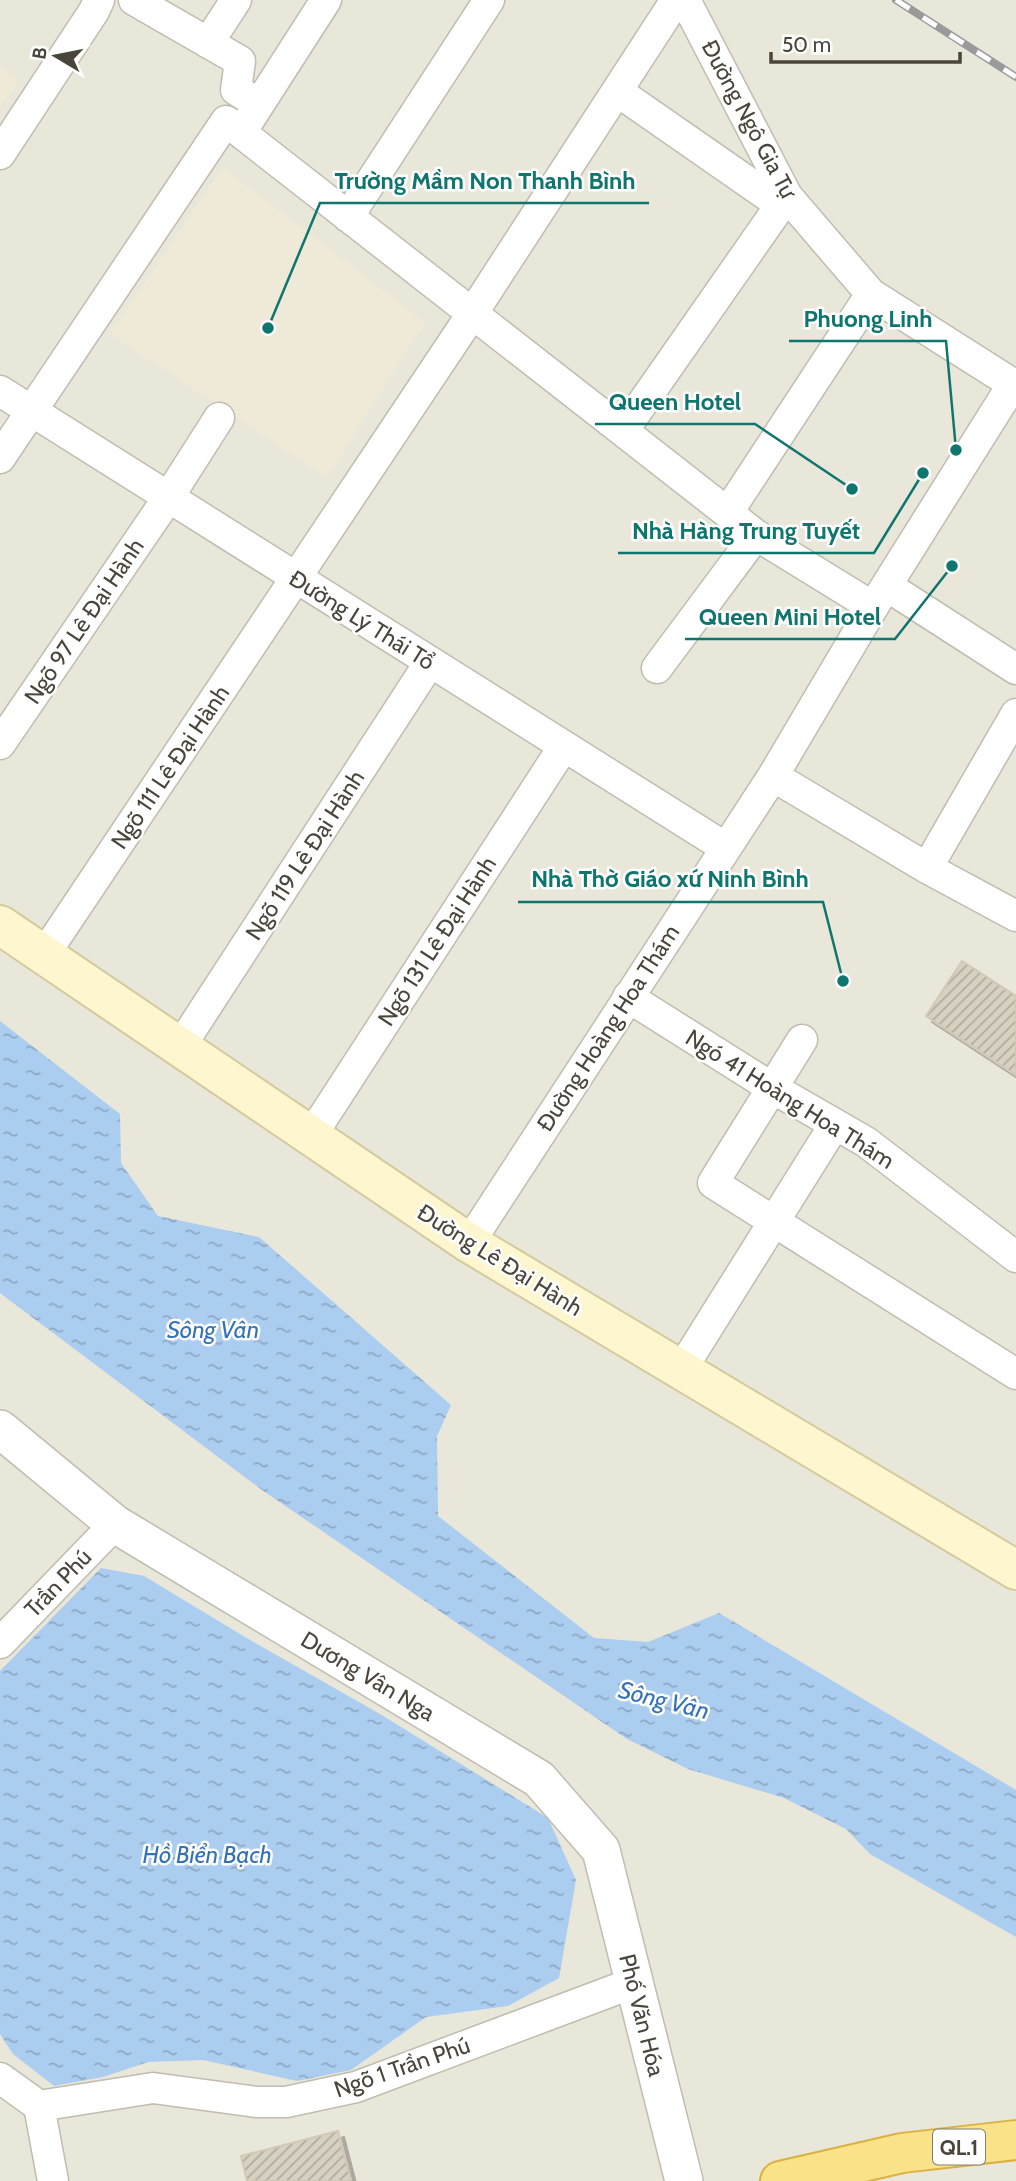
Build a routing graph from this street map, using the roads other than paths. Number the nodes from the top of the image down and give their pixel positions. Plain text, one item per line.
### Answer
1 (99, 0) edge
2 (134, 0) edge
3 (236, 0) edge
4 (326, 0) edge
5 (489, 0) edge
6 (676, 0) edge
7 (685, 0) edge
8 (208, 43) junction
9 (617, 90) junction
10 (259, 104) junction
11 (241, 133) junction
12 (0, 154) edge
13 (784, 201) junction
14 (348, 217) junction
15 (871, 295) junction
16 (472, 314) junction
17 (1015, 385) edge
18 (0, 391) edge
19 (32, 410) junction
20 (219, 418) dead end
21 (623, 431) junction
22 (0, 458) edge
23 (168, 498) junction
24 (728, 512) junction
25 (756, 535) junction
26 (296, 579) junction
27 (880, 596) junction
28 (430, 662) junction
29 (657, 668) dead end
30 (1016, 669) edge
31 (1016, 714) edge
32 (0, 744) edge
33 (564, 746) junction
34 (773, 776) junction
35 (726, 848) junction
36 (927, 868) junction
37 (1016, 916) edge
38 (0, 925) edge
39 (44, 955) junction
40 (628, 997) junction
41 (802, 1040) dead end
42 (180, 1047) junction
43 (774, 1089) junction
44 (835, 1124) junction
45 (311, 1136) junction
46 (774, 1221) junction
47 (468, 1243) junction
48 (1016, 1257) edge
49 (681, 1370) junction
50 (1016, 1374) edge
51 (0, 1429) edge
52 (115, 1524) junction
53 (1016, 1570) edge
54 (0, 1643) edge
55 (601, 1850) joint
56 (633, 1983) junction
57 (0, 2078) edge
58 (38, 2106) junction
59 (1016, 2127) edge
60 (1016, 2140) edge
61 (902, 2153) junction
62 (52, 2181) edge
63 (684, 2181) edge
64 (780, 2181) edge

1 - 12 street
2 - 8 street
3 - 8 street
4 - 10 street
5 - 14 street
6 - 9 street, Ngõ 111 Lê Đại Hành
7 - 13 street, Đường Ngô Gia Tự
8 - 10 street
9 - 13 street
9 - 16 street, Ngõ 111 Lê Đại Hành
10 - 11 street
11 - 14 street
11 - 19 street
13 - 15 street, Đường Ngô Gia Tự
13 - 21 street
14 - 16 street
15 - 17 street, Đường Ngô Gia Tự
15 - 24 street
16 - 21 street
16 - 26 street, Ngõ 111 Lê Đại Hành
17 - 27 street, Đường Hoàng Hoa Thám
18 - 19 street, Đường Lý Thái Tổ
19 - 22 street
19 - 23 street, Đường Lý Thái Tổ
20 - 23 street, Ngõ 97 Lê Đại Hành
21 - 24 street
23 - 26 street, Đường Lý Thái Tổ
23 - 32 street, Ngõ 97 Lê Đại Hành
24 - 25 street
25 - 27 street
25 - 29 street
26 - 28 street, Đường Lý Thái Tổ
26 - 39 street, Ngõ 111 Lê Đại Hành
27 - 30 street
27 - 34 street, Đường Hoàng Hoa Thám
28 - 33 street, Đường Lý Thái Tổ
28 - 42 street, Ngõ 119 Lê Đại Hành
31 - 36 street
33 - 35 street, Đường Lý Thái Tổ
33 - 45 street, Ngõ 131 Lê Đại Hành
34 - 35 street, Đường Hoàng Hoa Thám
34 - 36 street
35 - 40 street, Đường Hoàng Hoa Thám
36 - 37 street
38 - 39 main road, Đường Lê Đại Hành
39 - 42 main road, Đường Lê Đại Hành
40 - 43 street, Ngó 41 Hoàng Hoa Thám
40 - 47 street, Đường Hoàng Hoa Thám
41 - 43 street
42 - 45 main road, Đường Lê Đại Hành
43 - 44 street, Ngó 41 Hoàng Hoa Thám
43 - 46 street
44 - 46 street
44 - 48 street, Ngó 41 Hoàng Hoa Thám
45 - 47 main road, Đường Lê Đại Hành
46 - 49 street
46 - 50 street
47 - 49 main road, Đường Lê Đại Hành
49 - 53 main road, Đường Lê Đại Hành
51 - 52 street, Dương Vân Nga
52 - 54 street, Trần Phú
52 - 55 street, Dương Vân Nga
55 - 56 street, Phố Văn Hóa
56 - 58 street, Ngõ 1 Trần Phú
56 - 63 street, Phố Văn Hóa
57 - 58 street
58 - 62 street
59 - 61 highway
60 - 61 highway, QL.1
61 - 64 highway, QL.1

